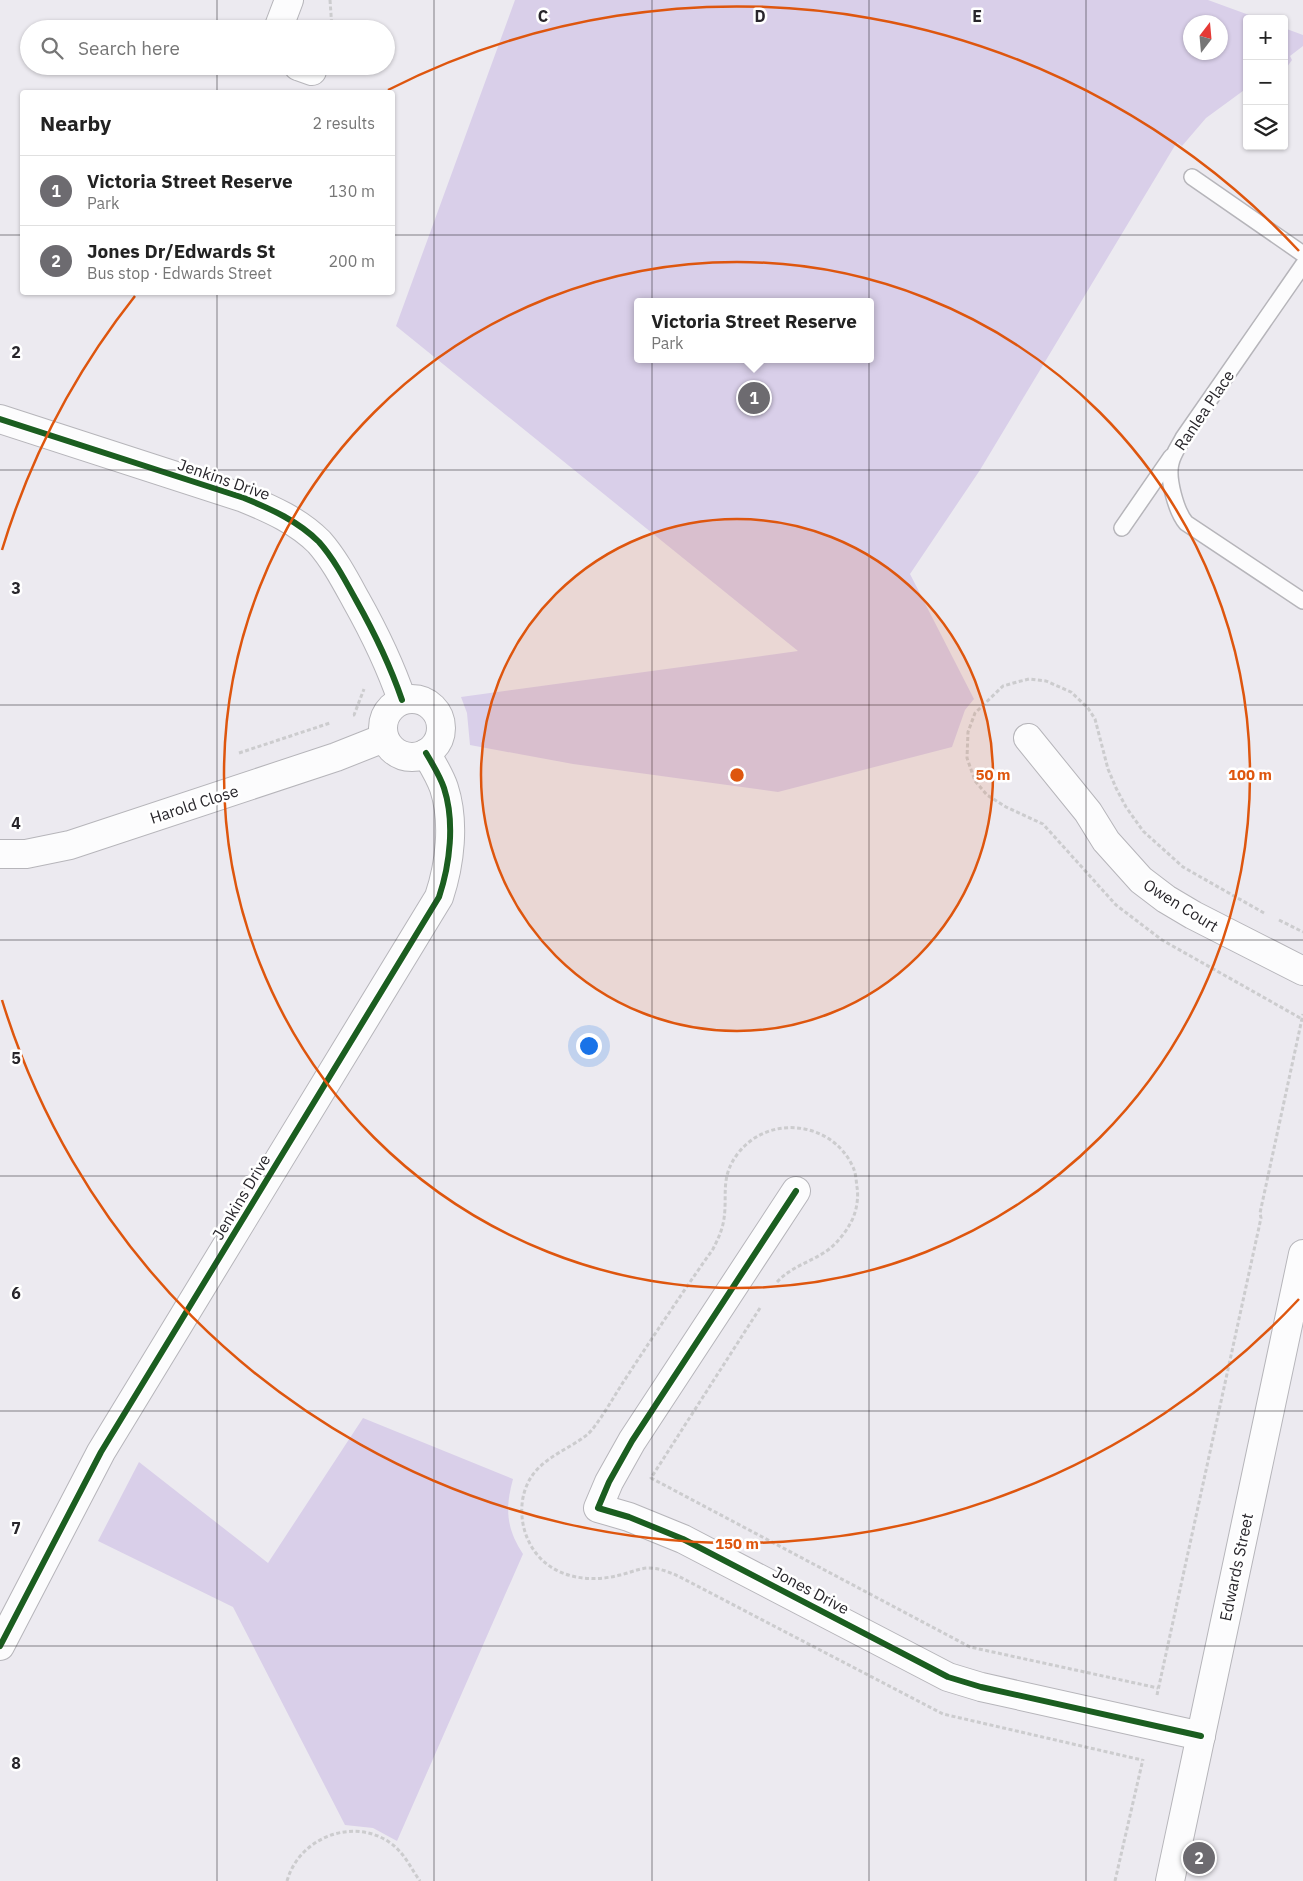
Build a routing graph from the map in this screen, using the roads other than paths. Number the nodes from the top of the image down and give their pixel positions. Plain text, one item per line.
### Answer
1 (288, 0) edge
2 (281, 20) edge
3 (1192, 177) dead end
4 (1303, 254) edge
5 (1303, 265) edge
6 (0, 419) edge
7 (1184, 438) junction
8 (1122, 528) dead end
9 (1303, 601) edge
10 (402, 700) junction
11 (384, 738) junction
12 (1028, 738) dead end
13 (426, 754) junction
14 (0, 854) edge
15 (1303, 971) edge
16 (796, 1191) dead end
17 (1303, 1254) edge
18 (0, 1646) edge
19 (1201, 1736) junction
20 (1170, 1881) edge

1 - 2 street
3 - 4 lane
5 - 7 lane, Ranlea Place
6 - 10 street, Jenkins Drive
7 - 8 lane
7 - 9 lane, Ranlea Place
10 - 11 street
10 - 13 street
11 - 13 street
11 - 14 street, Harold Close
12 - 15 street, Owen Court
13 - 18 street, Jenkins Drive
16 - 19 street, Jones Drive
17 - 19 street, Edwards Street
19 - 20 street, Edwards Street

